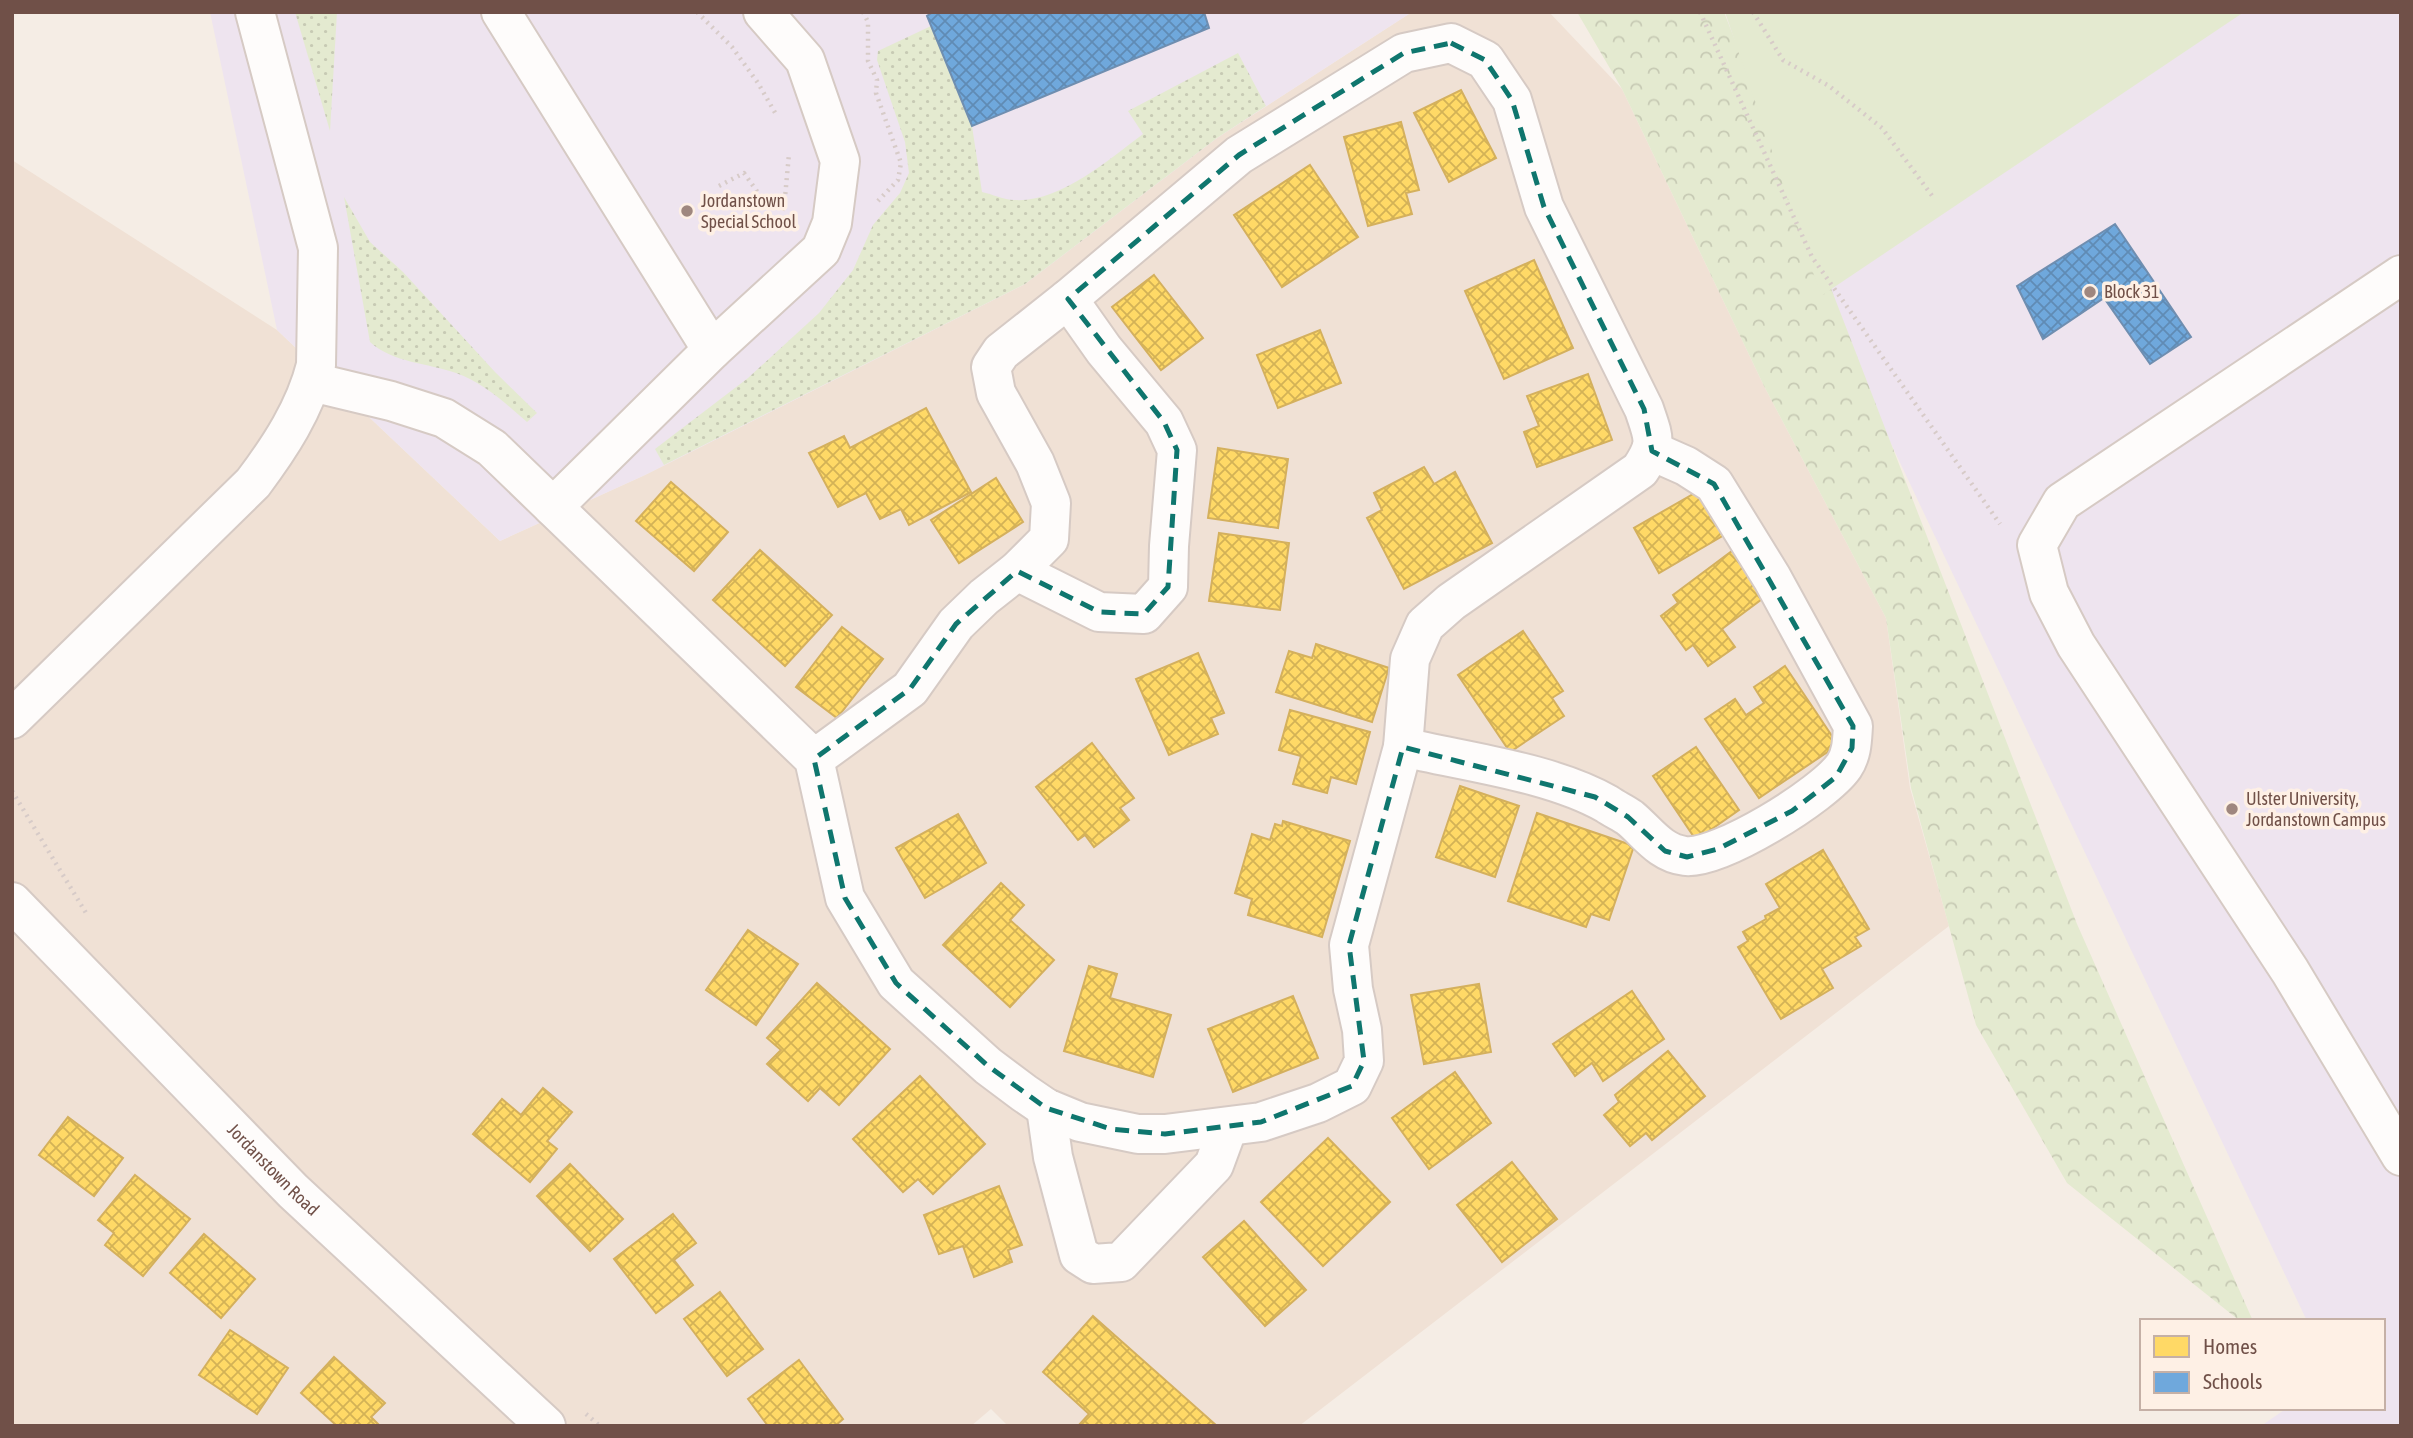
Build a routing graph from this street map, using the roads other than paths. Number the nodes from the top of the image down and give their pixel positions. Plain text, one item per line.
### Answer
1 (255, 12) edge
2 (501, 12) edge
3 (763, 12) edge
4 (2401, 275) edge
5 (1068, 299) junction
6 (712, 350) junction
7 (312, 382) junction
8 (1653, 451) junction
9 (553, 507) junction
10 (1017, 571) junction
11 (12, 719) edge
12 (1403, 747) junction
13 (814, 759) junction
14 (12, 902) edge
15 (1046, 1108) junction
16 (1228, 1127) junction
17 (2401, 1156) edge
18 (529, 1421) edge

1 - 7 street
2 - 6 street
3 - 6 street
4 - 17 street
5 - 8 street
5 - 10 street
5 - 10 street
6 - 9 street
7 - 9 street
7 - 11 street
8 - 12 street
8 - 12 street
9 - 13 street
10 - 13 street
12 - 16 street
13 - 15 street
14 - 18 street, Jordanstown Road
15 - 16 street
15 - 16 street

